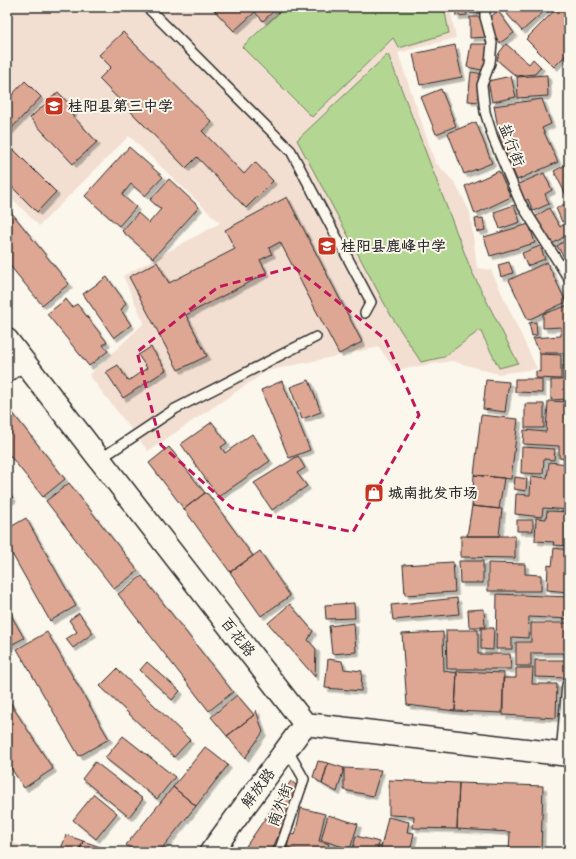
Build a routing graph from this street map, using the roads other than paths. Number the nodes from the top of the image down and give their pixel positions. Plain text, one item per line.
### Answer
1 (147, 7) edge
2 (485, 7) edge
3 (569, 279) edge
4 (365, 312) dead end
5 (316, 337) dead end
6 (7, 340) edge
7 (15, 367) edge
8 (100, 459) junction
9 (569, 682) edge
10 (305, 724) junction
11 (287, 749) junction
12 (565, 755) edge
13 (210, 852) edge
14 (279, 852) edge

1 - 4 lane
2 - 3 lane, 盐行街
5 - 8 lane
6 - 7 main road, 百花路
7 - 8 main road, 百花路
8 - 10 main road, 百花路
9 - 12 lane
10 - 11 main road, 解放路
10 - 12 main road
11 - 13 main road, 解放路
11 - 14 lane, 南外街

